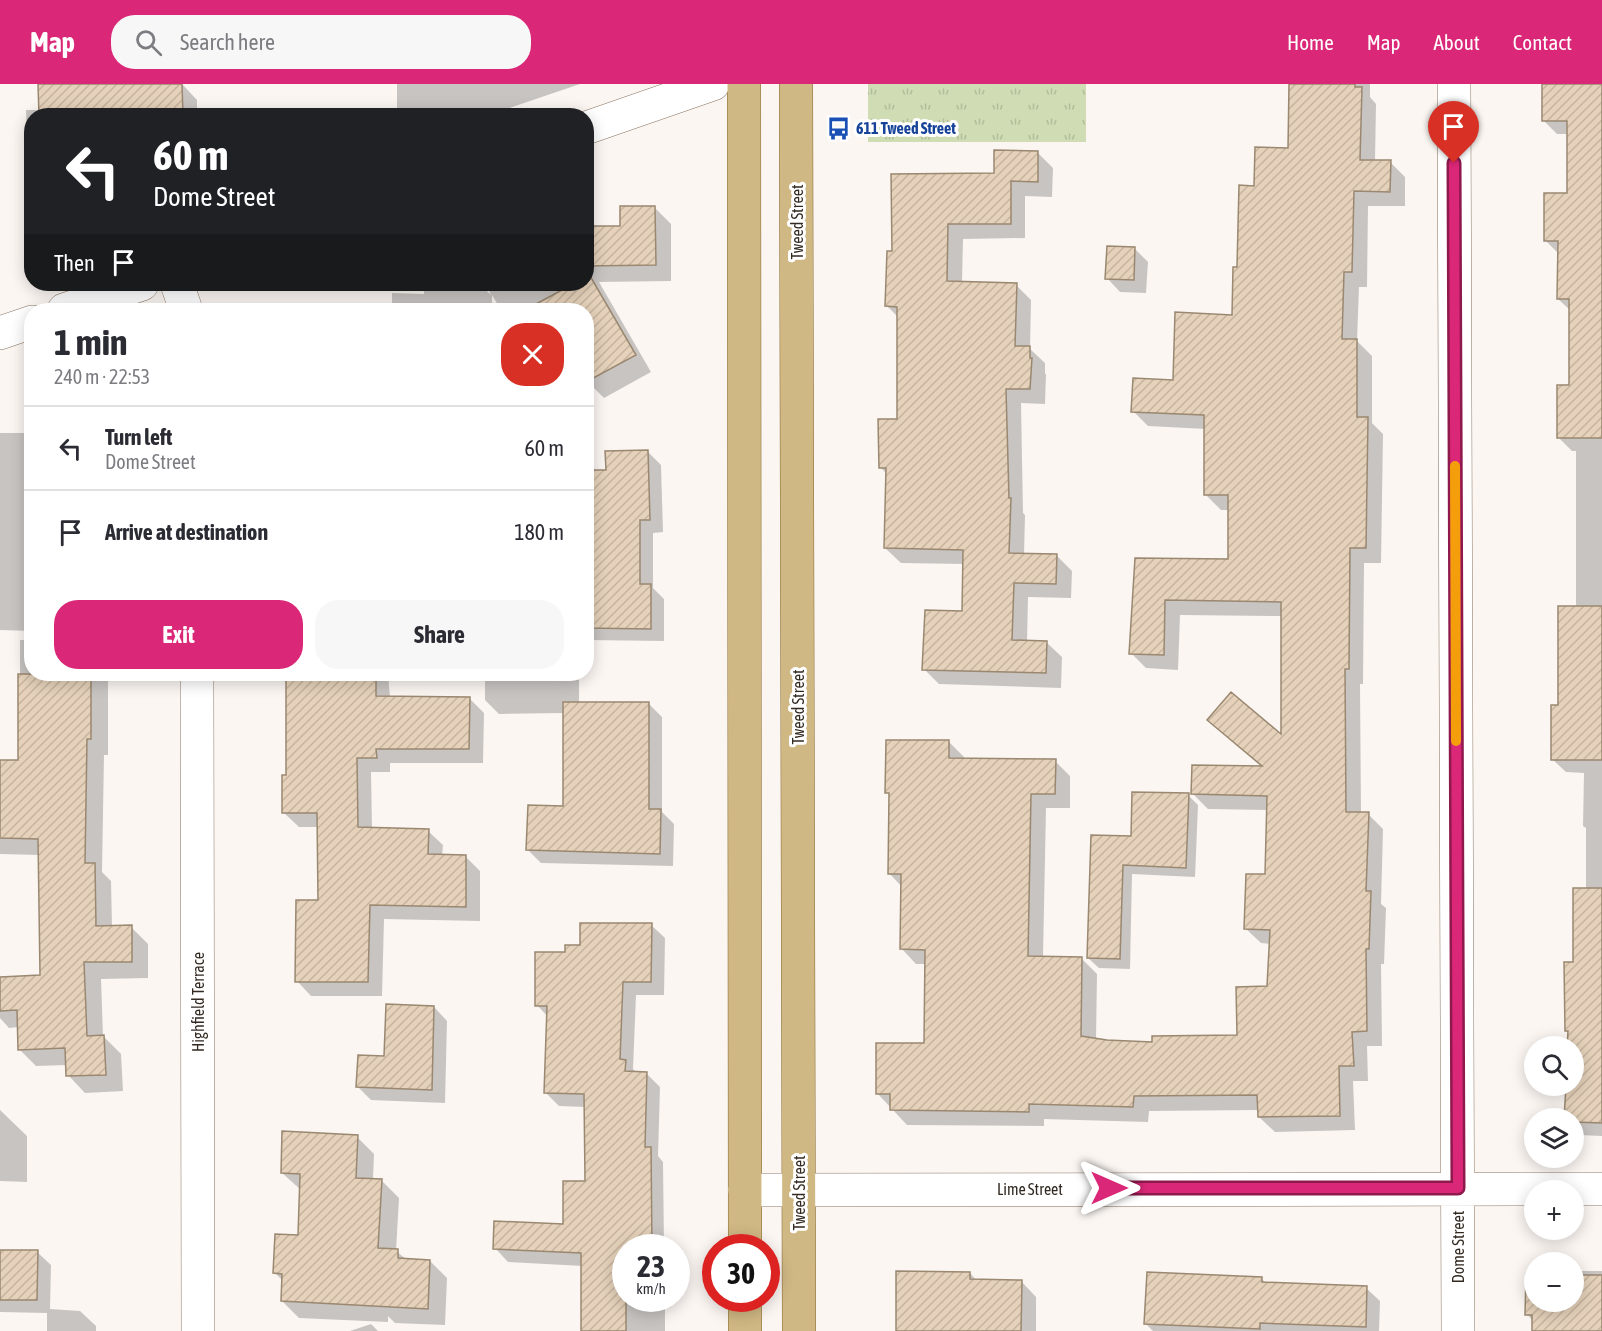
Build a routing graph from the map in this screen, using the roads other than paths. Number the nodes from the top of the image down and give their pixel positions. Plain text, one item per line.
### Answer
1 (713, 84) edge
2 (744, 84) edge
3 (796, 84) edge
4 (1454, 84) edge
5 (594, 125) edge
6 (120, 291) edge
7 (85, 303) edge
8 (24, 325) edge
9 (0, 333) edge
10 (197, 681) edge
11 (1458, 1188) junction
12 (799, 1189) junction
13 (1602, 1189) edge
14 (745, 1190) junction
15 (745, 1234) edge
16 (745, 1312) edge
17 (198, 1331) edge
18 (745, 1331) edge
19 (799, 1331) edge
20 (1458, 1331) edge

1 - 5 street
2 - 14 main road
3 - 12 main road, Tweed Street
4 - 11 street, Dome Street
6 - 7 street
8 - 9 street
10 - 17 street, Highfield Terrace
11 - 12 street, Lime Street
11 - 13 street, Lime Street
11 - 20 street, Dome Street
12 - 14 street, Lime Street
12 - 19 main road, Tweed Street
14 - 15 main road
16 - 18 main road

